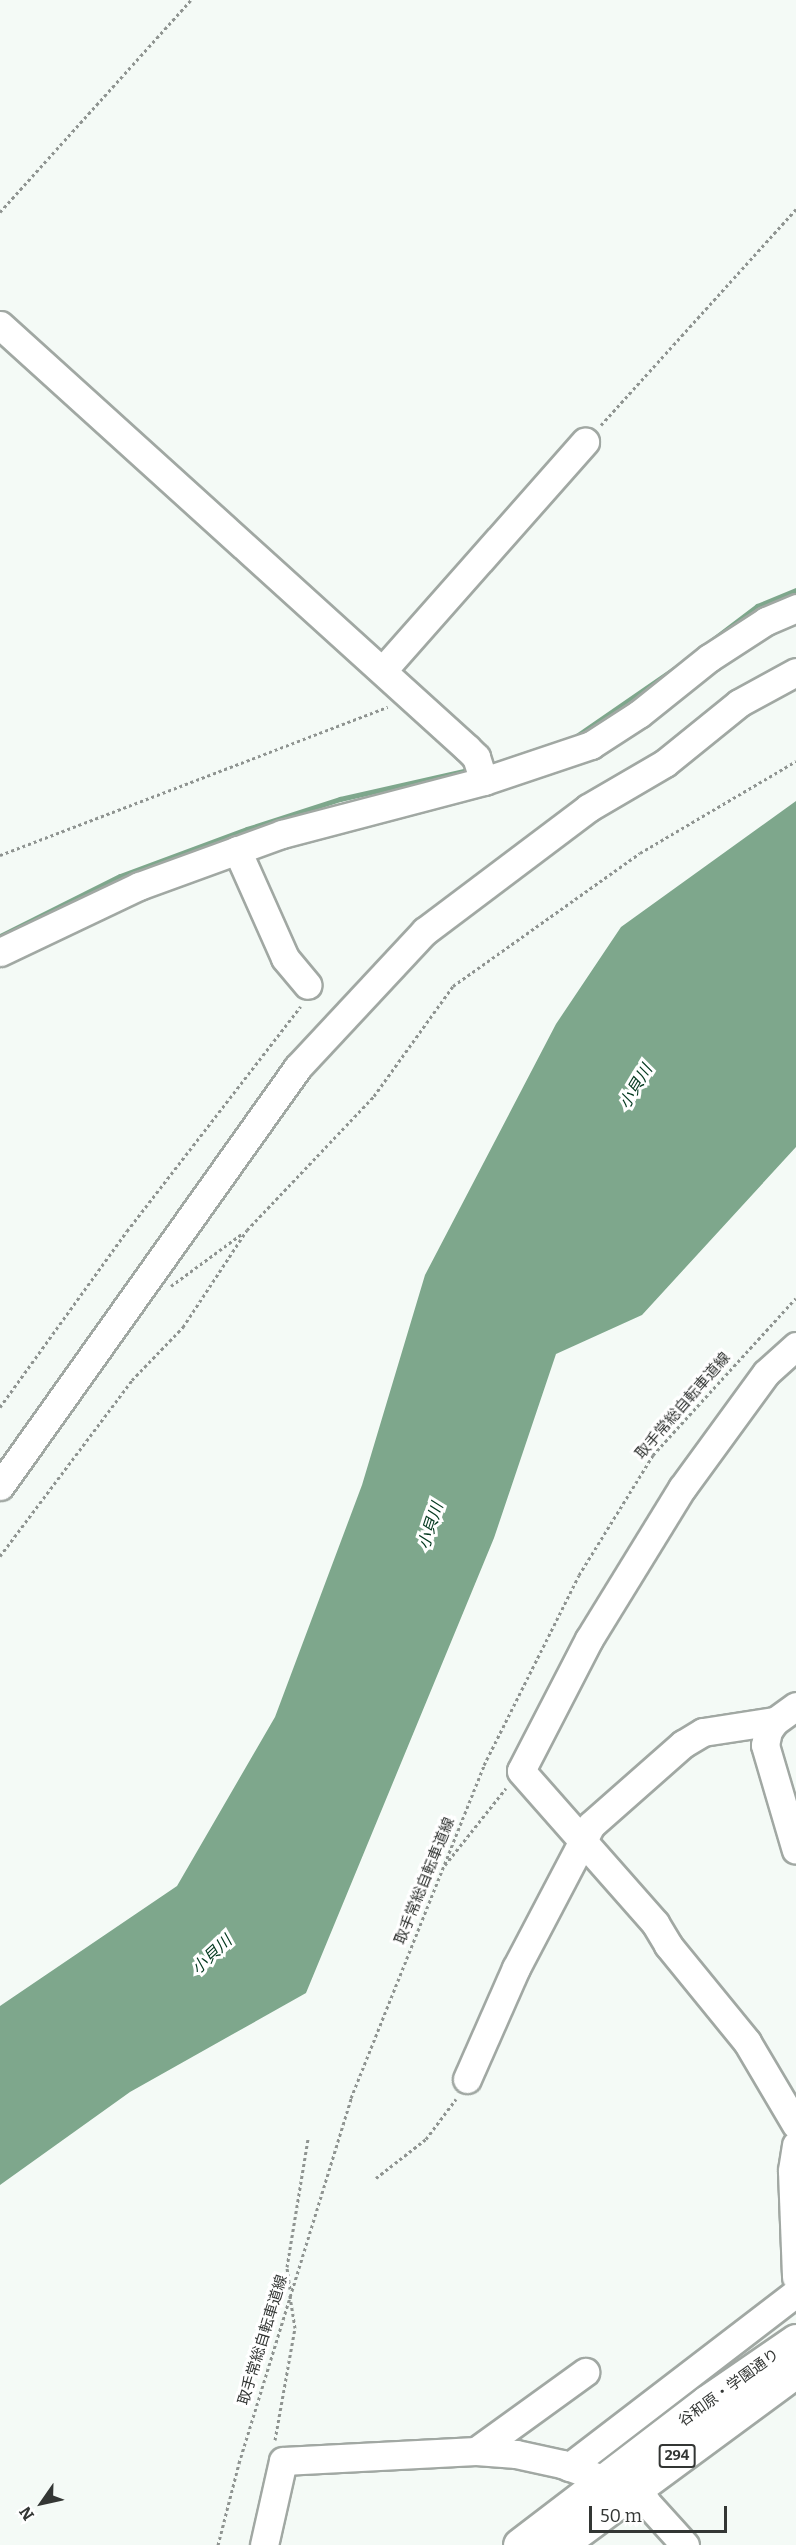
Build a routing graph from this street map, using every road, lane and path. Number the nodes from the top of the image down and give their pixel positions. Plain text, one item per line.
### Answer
1 (191, 0) edge
2 (796, 209) edge
3 (0, 212) edge
4 (0, 325) edge
5 (585, 442) joint
6 (796, 608) edge
7 (383, 670) junction
8 (796, 672) edge
9 (413, 698) junction
10 (796, 761) edge
11 (484, 782) junction
12 (237, 850) junction
13 (0, 855) edge
14 (0, 952) edge
15 (308, 985) joint
16 (247, 1230) junction
17 (166, 1290) dead end
18 (796, 1298) edge
19 (796, 1346) edge
20 (0, 1407) edge
21 (4, 1478) edge
22 (0, 1556) edge
23 (786, 1713) edge
24 (521, 1771) junction
25 (582, 1836) junction
26 (796, 1850) edge
27 (442, 1869) junction
28 (467, 2079) joint
29 (796, 2125) edge
30 (308, 2139) dead end
31 (796, 2145) edge
32 (376, 2178) dead end
33 (796, 2277) edge
34 (290, 2292) junction
35 (796, 2293) edge
36 (790, 2365) edge
37 (585, 2372) dead end
38 (476, 2451) junction
39 (283, 2461) junction
40 (569, 2467) junction
41 (617, 2486) junction
42 (218, 2545) edge
43 (264, 2545) edge
44 (520, 2545) edge
45 (559, 2545) edge
46 (685, 2545) edge

1 - 3 path
2 - 5 path
4 - 7 street
5 - 7 street
6 - 11 street
7 - 9 street
8 - 21 street
9 - 11 street
9 - 13 path
10 - 16 path
11 - 12 street
12 - 14 street
12 - 15 street
15 - 20 path
16 - 17 path
16 - 22 path
18 - 27 path, 取手常総自転車道線
19 - 24 street
23 - 25 street
23 - 26 street
24 - 25 street
24 - 27 path
25 - 28 street
25 - 29 street
27 - 34 path, 取手常総自転車道線
28 - 32 path
30 - 34 path
31 - 33 street
34 - 39 path
34 - 42 path, 取手常総自転車道線
35 - 40 street
36 - 41 highway, 谷和原・学園通り / 294
37 - 38 street
38 - 39 street
38 - 40 street
39 - 43 street
40 - 41 street
41 - 44 highway, 谷和原・学園通り / 294
41 - 45 highway, 谷和原・学園通り / 294
41 - 46 street

